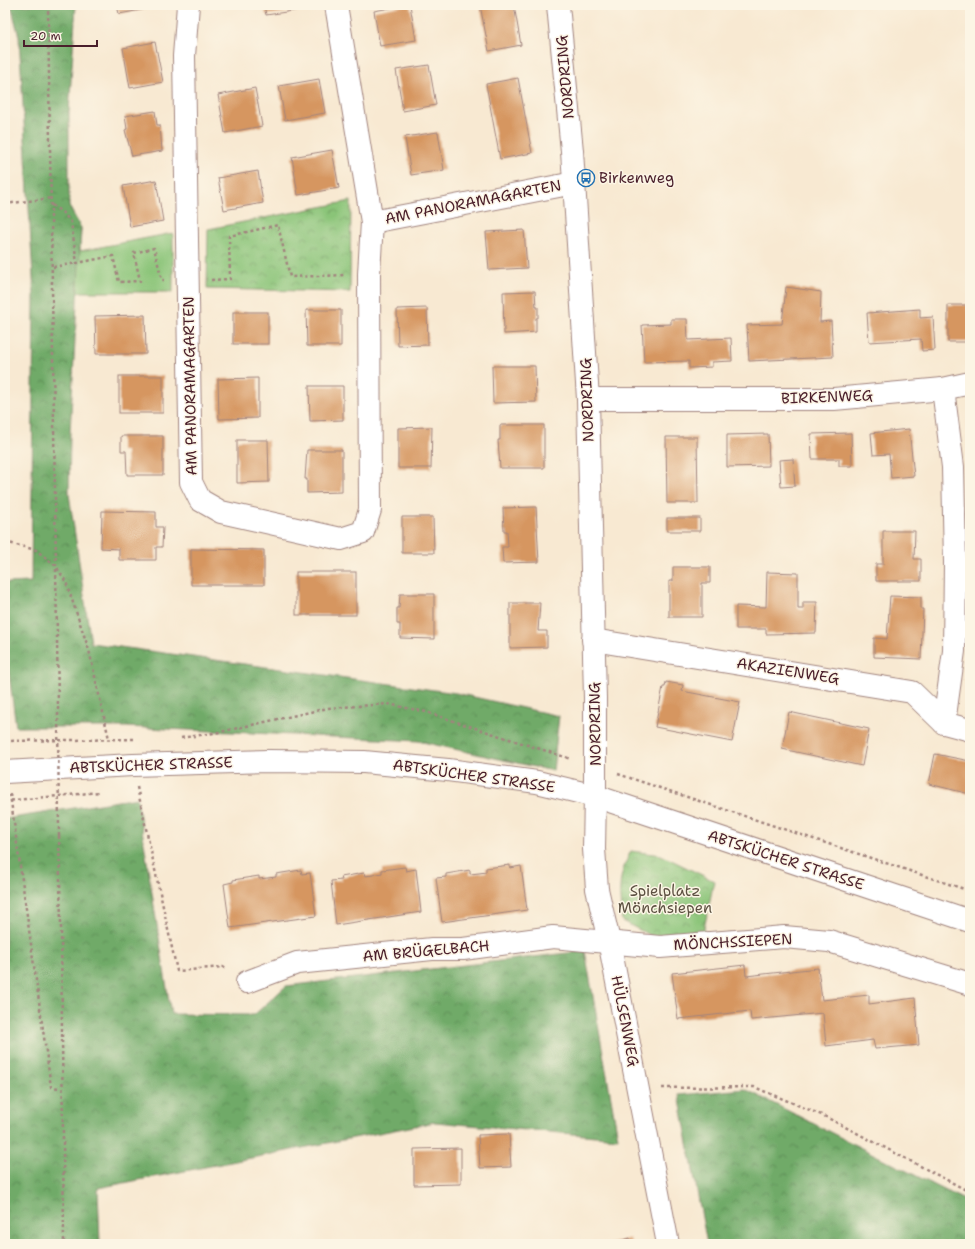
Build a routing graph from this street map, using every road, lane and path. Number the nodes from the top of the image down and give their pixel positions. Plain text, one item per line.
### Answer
1 (48, 5) edge
2 (188, 5) edge
3 (336, 5) edge
4 (558, 5) edge
5 (574, 182) junction
6 (52, 198) junction
7 (5, 204) edge
8 (372, 222) junction
9 (77, 263) dead end
10 (53, 267) junction
11 (970, 383) edge
12 (944, 389) junction
13 (588, 399) junction
14 (5, 542) edge
15 (56, 566) junction
16 (593, 640) junction
17 (944, 723) junction
18 (970, 730) edge
19 (5, 741) edge
20 (133, 765) junction
21 (7, 772) edge
22 (137, 789) junction
23 (130, 790) dead end
24 (107, 792) dead end
25 (595, 796) junction
26 (10, 800) junction
27 (5, 801) edge
28 (970, 921) edge
29 (609, 941) junction
30 (247, 982) joint
31 (970, 984) edge
32 (61, 1088) junction
33 (638, 1089) junction
34 (970, 1192) edge
35 (64, 1244) edge
36 (668, 1244) edge

1 - 6 path
2 - 8 street, AM PANORAMAGARTEN
3 - 8 street, AM PANORAMAGARTEN
4 - 5 street, NORDRING
5 - 8 street, AM PANORAMAGARTEN
5 - 13 street, NORDRING
6 - 7 path
6 - 10 path
9 - 10 path
10 - 15 path
11 - 12 street, BIRKENWEG
12 - 13 street, BIRKENWEG
12 - 17 street
13 - 16 street, NORDRING
14 - 15 path
15 - 19 path
15 - 32 path, bridge
16 - 17 street, AKAZIENWEG
16 - 25 street, NORDRING
17 - 18 street, AKAZIENWEG
20 - 21 street, ABTSKÜCHER STRASSE
20 - 22 path
20 - 25 street, ABTSKÜCHER STRASSE
21 - 26 path
22 - 23 path
22 - 30 path
24 - 26 path
25 - 28 street, ABTSKÜCHER STRASSE
25 - 29 street, HÜLSENWEG
26 - 27 path
26 - 32 path
29 - 30 street, AM BRÜGELBACH
29 - 31 street, MÖNCHSSIEPEN
29 - 33 street, HÜLSENWEG
32 - 35 path
33 - 34 path
33 - 36 street, HÜLSENWEG

